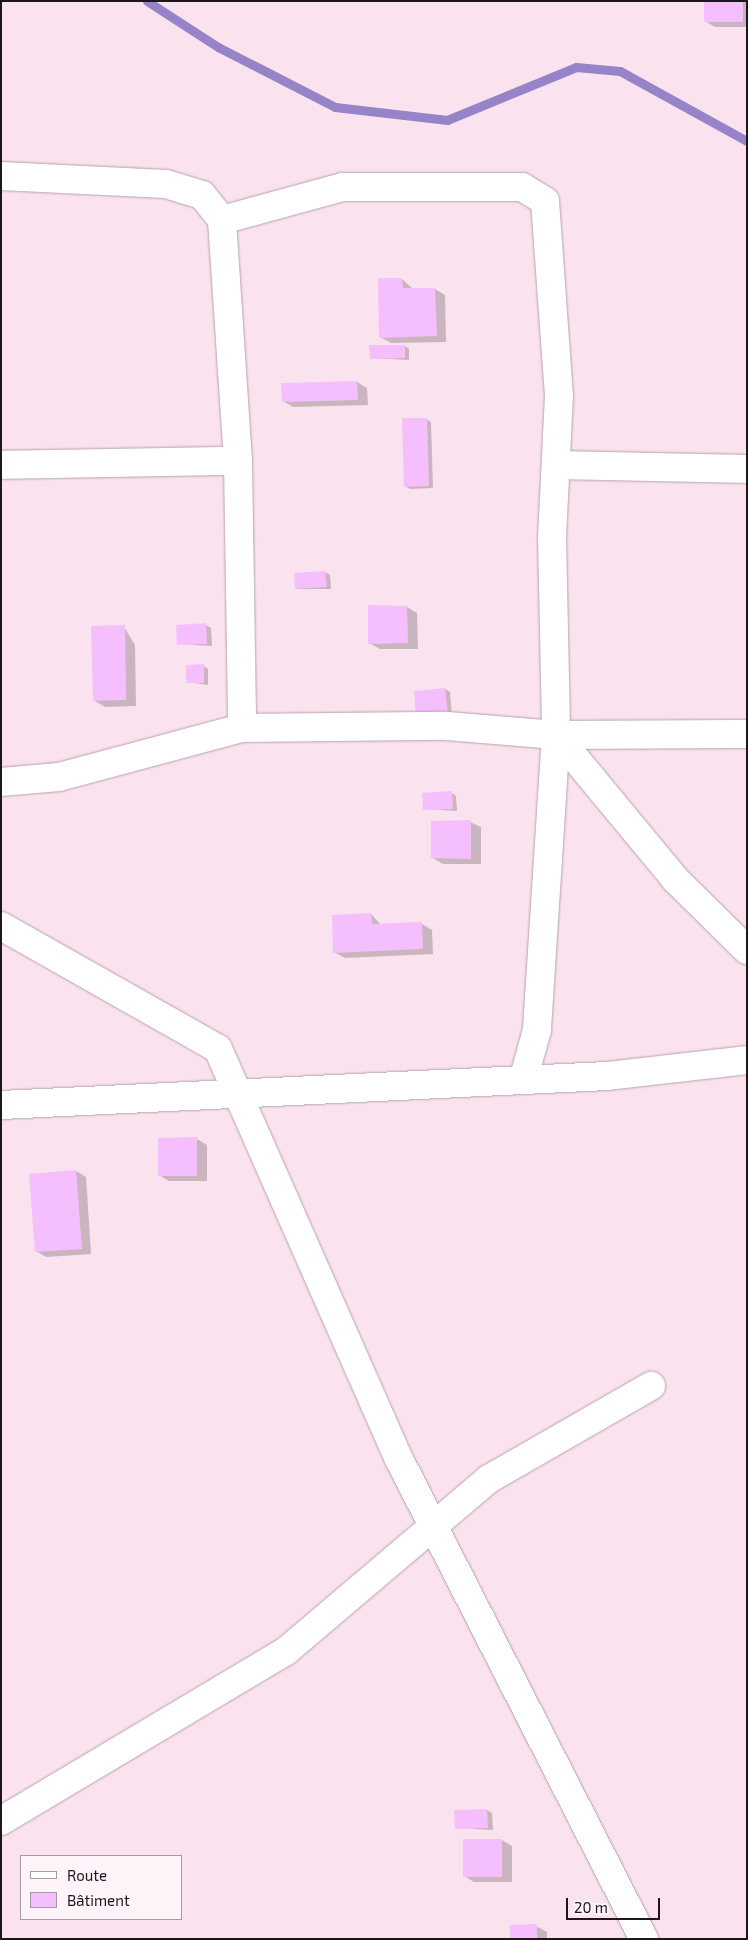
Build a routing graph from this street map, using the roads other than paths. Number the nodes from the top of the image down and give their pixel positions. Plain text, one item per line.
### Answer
1 (1, 176) edge
2 (222, 220) junction
3 (238, 461) junction
4 (1, 465) edge
5 (559, 465) junction
6 (747, 469) edge
7 (242, 728) junction
8 (556, 734) junction
9 (747, 734) edge
10 (1, 782) edge
11 (1, 926) edge
12 (747, 950) edge
13 (747, 1060) edge
14 (524, 1077) junction
15 (238, 1092) junction
16 (1, 1105) edge
17 (651, 1386) dead end
18 (434, 1526) junction
19 (1, 1821) edge
20 (644, 1939) edge

1 - 2 street
2 - 3 street
2 - 5 street
3 - 4 street
3 - 7 street
5 - 6 street
5 - 8 street
7 - 8 street
7 - 10 street
8 - 9 street
8 - 12 street
8 - 14 street
11 - 15 street
13 - 14 street
14 - 15 street
15 - 16 street
15 - 18 street
17 - 18 street
18 - 19 street
18 - 20 street

